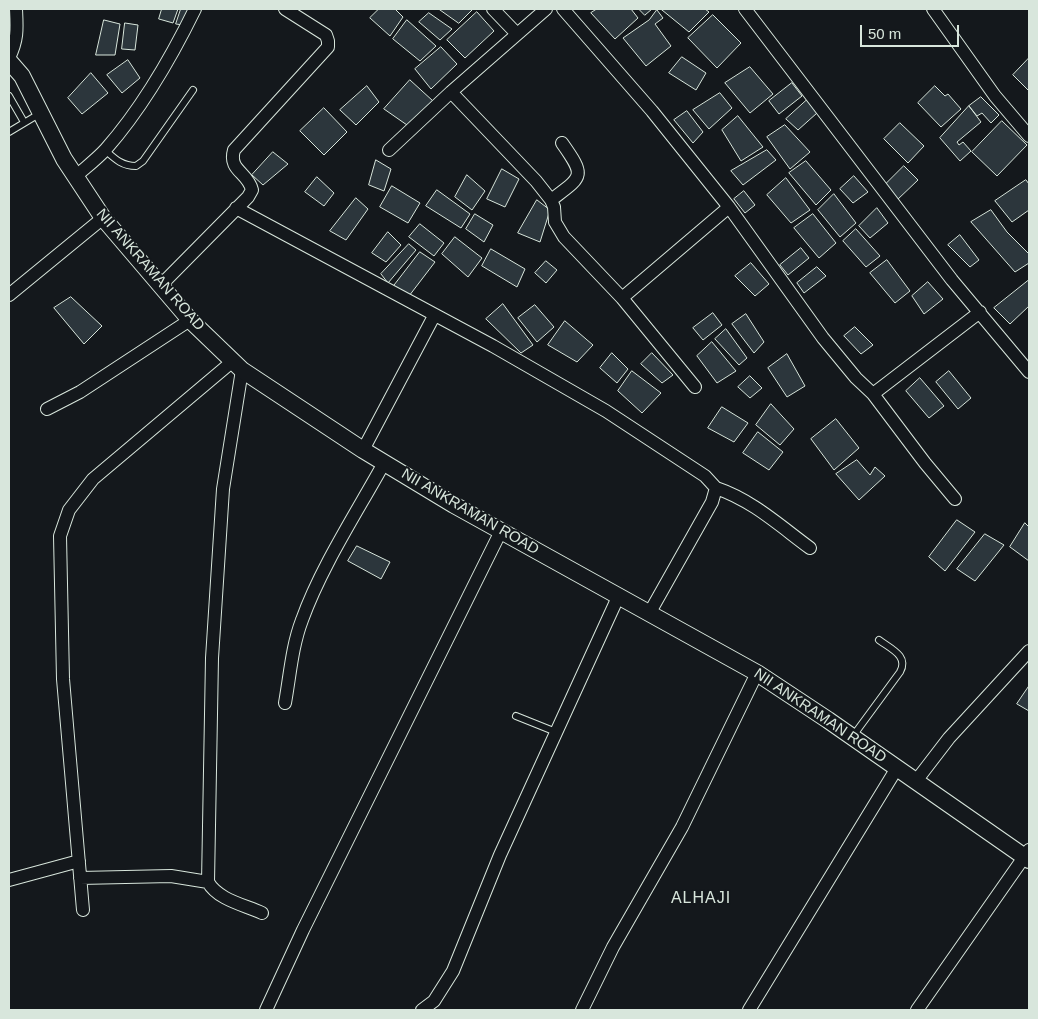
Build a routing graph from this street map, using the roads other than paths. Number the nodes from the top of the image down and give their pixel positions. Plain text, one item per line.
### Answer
1 (16, 9) edge
2 (194, 9) edge
3 (285, 9) edge
4 (493, 9) edge
5 (546, 9) edge
6 (563, 9) edge
7 (745, 9) edge
8 (933, 9) edge
9 (517, 34) junction
10 (9, 60) edge
11 (193, 90) dead end
12 (451, 92) junction
13 (9, 96) edge
14 (40, 113) junction
15 (24, 122) junction
16 (9, 132) edge
17 (1029, 136) edge
18 (562, 143) dead end
19 (105, 150) junction
20 (389, 150) dead end
21 (75, 178) junction
22 (551, 200) junction
23 (729, 207) junction
24 (236, 208) junction
25 (103, 218) junction
26 (161, 285) junction
27 (9, 295) edge
28 (622, 298) junction
29 (980, 312) junction
30 (434, 316) junction
31 (190, 320) junction
32 (238, 365) junction
33 (1029, 372) edge
34 (694, 387) dead end
35 (873, 394) junction
36 (47, 409) dead end
37 (363, 450) junction
38 (384, 462) junction
39 (716, 488) junction
40 (955, 499) dead end
41 (501, 531) junction
42 (810, 548) dead end
43 (619, 595) junction
44 (650, 612) junction
45 (880, 640) dead end
46 (1029, 651) edge
47 (757, 672) junction
48 (285, 703) dead end
49 (516, 716) dead end
50 (556, 732) junction
51 (852, 736) junction
52 (897, 768) junction
53 (916, 781) junction
54 (1028, 856) edge
55 (79, 861) junction
56 (80, 878) junction
57 (9, 880) edge
58 (208, 882) junction
59 (83, 910) dead end
60 (262, 913) dead end
61 (266, 1010) edge
62 (422, 1010) edge
63 (582, 1010) edge
64 (749, 1010) edge
65 (917, 1010) edge

1 - 10 street
2 - 19 street
3 - 24 street
4 - 9 street
5 - 9 street
6 - 23 street
7 - 29 street
8 - 17 street
9 - 12 street
10 - 14 street, NII ANKRAMAN ROAD
11 - 19 lane
12 - 20 street
12 - 22 street
13 - 15 lane
14 - 15 lane
14 - 21 street, NII ANKRAMAN ROAD
15 - 16 lane
18 - 22 street
19 - 21 street
21 - 25 street, NII ANKRAMAN ROAD
22 - 28 street
23 - 28 street
23 - 35 street
24 - 26 street
24 - 30 street
25 - 26 street, NII ANKRAMAN ROAD
25 - 27 street
26 - 31 street, NII ANKRAMAN ROAD
28 - 34 street
29 - 33 street
29 - 35 street
30 - 37 street
30 - 39 street
31 - 32 street, NII ANKRAMAN ROAD
31 - 36 street
32 - 37 street, NII ANKRAMAN ROAD
32 - 55 street
32 - 58 street
35 - 40 street
37 - 38 street, NII ANKRAMAN ROAD
38 - 41 street, NII ANKRAMAN ROAD
38 - 48 street
39 - 42 street
39 - 44 street
41 - 43 street, NII ANKRAMAN ROAD
41 - 61 street
43 - 44 street, NII ANKRAMAN ROAD
43 - 50 street
44 - 47 street, NII ANKRAMAN ROAD
45 - 51 lane
46 - 53 street
47 - 51 street, NII ANKRAMAN ROAD
47 - 63 street
49 - 50 lane
50 - 62 street
51 - 52 street, NII ANKRAMAN ROAD
52 - 53 street, NII ANKRAMAN ROAD
52 - 64 street
53 - 54 street, NII ANKRAMAN ROAD
54 - 65 street
55 - 56 street
55 - 57 street
56 - 58 street
56 - 59 street
58 - 60 street

